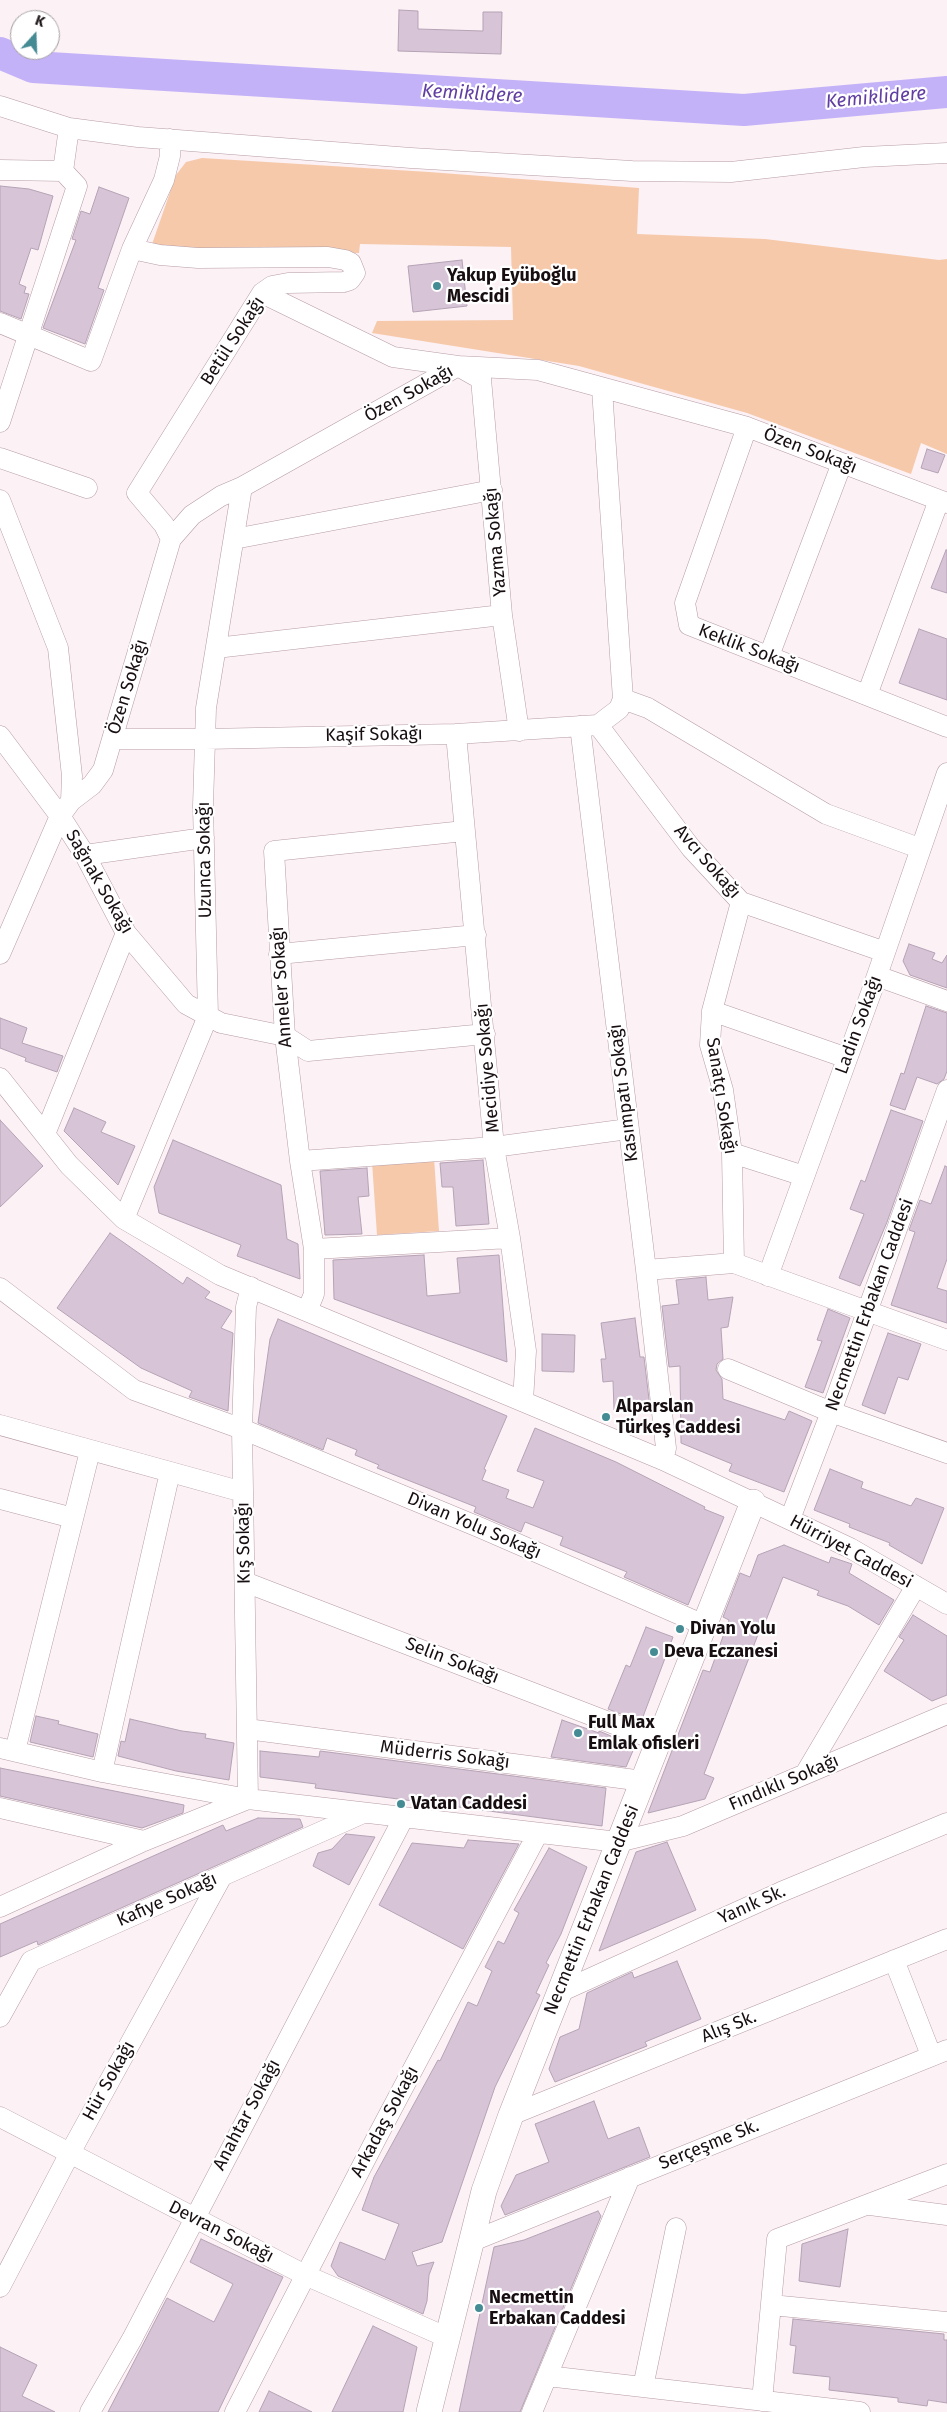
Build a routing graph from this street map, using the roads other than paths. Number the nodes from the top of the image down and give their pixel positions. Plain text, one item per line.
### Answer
1 (0, 106) edge
2 (69, 128) junction
3 (170, 139) junction
4 (947, 153) edge
5 (0, 170) edge
6 (63, 171) junction
7 (132, 249) junction
8 (262, 293) junction
9 (0, 323) edge
10 (29, 337) junction
11 (458, 366) junction
12 (602, 389) junction
13 (0, 422) edge
14 (747, 427) junction
15 (0, 458) edge
16 (842, 463) junction
17 (242, 487) junction
18 (87, 488) dead end
19 (492, 490) junction
20 (0, 500) edge
21 (943, 502) edge
22 (171, 539) junction
23 (234, 539) junction
24 (502, 616) junction
25 (216, 648) junction
26 (768, 656) junction
27 (867, 695) junction
28 (623, 699) junction
29 (589, 726) junction
30 (947, 727) edge
31 (519, 731) junction
32 (456, 734) junction
33 (0, 736) edge
34 (112, 739) junction
35 (205, 740) junction
36 (945, 782) edge
37 (65, 808) junction
38 (464, 831) junction
39 (204, 838) junction
40 (920, 848) junction
41 (85, 855) junction
42 (741, 902) junction
43 (126, 934) junction
44 (476, 935) junction
45 (885, 952) junction
46 (0, 954) edge
47 (279, 954) junction
48 (877, 976) junction
49 (947, 1001) edge
50 (712, 1011) junction
51 (208, 1016) junction
52 (485, 1034) junction
53 (285, 1036) junction
54 (847, 1058) junction
55 (0, 1078) edge
56 (947, 1090) edge
57 (628, 1129) junction
58 (45, 1134) junction
59 (494, 1147) junction
60 (732, 1153) junction
61 (300, 1161) junction
62 (804, 1176) junction
63 (124, 1219) junction
64 (510, 1238) junction
65 (314, 1249) junction
66 (734, 1264) junction
67 (646, 1270) junction
68 (768, 1276) junction
69 (251, 1287) junction
70 (0, 1288) edge
71 (307, 1311) junction
72 (867, 1312) junction
73 (947, 1340) edge
74 (728, 1369) dead end
75 (523, 1401) junction
76 (831, 1412) junction
77 (0, 1424) edge
78 (242, 1430) junction
79 (90, 1451) junction
80 (947, 1453) edge
81 (663, 1460) junction
82 (170, 1472) junction
83 (243, 1492) junction
84 (0, 1499) edge
85 (753, 1502) junction
86 (74, 1518) junction
87 (790, 1519) junction
88 (245, 1582) junction
89 (916, 1586) junction
90 (947, 1604) edge
91 (704, 1626) junction
92 (947, 1714) edge
93 (247, 1729) junction
94 (658, 1741) junction
95 (7, 1749) edge
96 (102, 1772) junction
97 (805, 1774) junction
98 (643, 1781) junction
99 (248, 1799) junction
100 (0, 1808) edge
101 (362, 1814) junction
102 (404, 1818) junction
103 (947, 1823) edge
104 (538, 1833) junction
105 (144, 1841) junction
106 (618, 1842) junction
107 (222, 1876) junction
108 (0, 1907) edge
109 (947, 1939) edge
110 (894, 1960) junction
111 (560, 1992) junction
112 (0, 2017) edge
113 (939, 2053) edge
114 (511, 2115) junction
115 (0, 2117) edge
116 (70, 2153) junction
117 (947, 2174) edge
118 (630, 2177) junction
119 (867, 2205) junction
120 (947, 2215) edge
121 (194, 2218) junction
122 (676, 2228) dead end
123 (470, 2242) junction
124 (305, 2275) junction
125 (0, 2287) edge
126 (771, 2305) junction
127 (947, 2322) edge
128 (446, 2337) junction
129 (547, 2376) junction
130 (643, 2387) junction
131 (750, 2404) edge
132 (90, 2412) edge
133 (235, 2412) edge
134 (430, 2412) edge
135 (532, 2412) edge
136 (860, 2412) edge

1 - 2 street
2 - 3 street
2 - 6 street
3 - 4 street
3 - 7 street
5 - 6 street
6 - 10 street
7 - 8 street, Betül Sokağı
7 - 10 street
8 - 11 street
8 - 22 street, Betül Sokağı
9 - 10 street
10 - 13 street
11 - 12 street, Özen Sokağı
11 - 17 street, Özen Sokağı
11 - 19 street, Yazma Sokağı
12 - 14 street, Özen Sokağı
12 - 28 street
14 - 16 street, Özen Sokağı
14 - 26 street, Keklik Sokağı
15 - 18 street
16 - 21 street, Özen Sokağı
16 - 26 street
17 - 22 street, Özen Sokağı
17 - 23 street, Uzunca Sokağı
19 - 23 street
19 - 24 street, Yazma Sokağı
20 - 37 street
21 - 27 street
22 - 34 street, Özen Sokağı
23 - 25 street, Uzunca Sokağı
24 - 25 street
24 - 31 street, Yazma Sokağı
25 - 35 street, Uzunca Sokağı
26 - 27 street, Keklik Sokağı
27 - 30 street, Keklik Sokağı
28 - 29 street
28 - 40 street
29 - 31 street, Kaşif Sokağı
29 - 42 street, Avcı Sokağı
29 - 57 street, Kasımpatı Sokağı
31 - 32 street, Kaşif Sokağı
32 - 35 street, Kaşif Sokağı
32 - 38 street, Mecidiye Sokağı
33 - 37 street, Sağnak Sokağı
34 - 35 street, Kaşif Sokağı
34 - 37 street, Özen Sokağı
35 - 39 street, Uzunca Sokağı
36 - 40 street, Ladin Sokağı
37 - 41 street, Sağnak Sokağı
37 - 46 street
38 - 44 street, Mecidiye Sokağı
38 - 47 street, Anneler Sokağı
39 - 41 street
39 - 51 street, Uzunca Sokağı
40 - 45 street, Ladin Sokağı
41 - 43 street, Sağnak Sokağı
42 - 45 street, Avcı Sokağı
42 - 50 street, Sanatçı Sokağı
43 - 51 street, Sağnak Sokağı
43 - 58 street
44 - 47 street
44 - 52 street, Mecidiye Sokağı
45 - 48 street, Ladin Sokağı
47 - 53 street, Anneler Sokağı
48 - 49 street
48 - 54 street, Ladin Sokağı
50 - 54 street
50 - 60 street, Sanatçı Sokağı
51 - 53 street, Sağnak Sokağı
51 - 63 street, Uzunca Sokağı
52 - 53 street
52 - 59 street, Mecidiye Sokağı
53 - 61 street, Anneler Sokağı
54 - 62 street, Ladin Sokağı
55 - 58 street
56 - 72 street, Necmettin Erbakan Caddesi
57 - 59 street
57 - 67 street, Kasımpatı Sokağı
58 - 63 street
59 - 61 street
59 - 64 street, Mecidiye Sokağı
60 - 62 street
60 - 66 street, Sanatçı Sokağı
61 - 65 street, Anneler Sokağı
62 - 68 street, Ladin Sokağı
63 - 69 street
64 - 65 street
64 - 75 street, Mecidiye Sokağı
65 - 71 street, Anneler Sokağı
66 - 67 street
66 - 68 street
67 - 81 street, Kasımpatı Sokağı
68 - 72 street
69 - 71 street
69 - 78 street, Kış Sokağı
70 - 78 street, Divan Yolu Sokağı
71 - 75 street
72 - 73 street
72 - 76 street, Necmettin Erbakan Caddesi
74 - 76 street
75 - 81 street
76 - 80 street
76 - 87 street, Necmettin Erbakan Caddesi
77 - 79 street
78 - 83 street, Kış Sokağı
78 - 91 street, Divan Yolu Sokağı
79 - 82 street
79 - 86 street
81 - 85 street
82 - 83 street
82 - 96 street
83 - 88 street, Kış Sokağı
84 - 86 street
85 - 87 street, Hürriyet Caddesi
85 - 91 main road, Necmettin Erbakan Caddesi
86 - 95 street
87 - 89 street, Hürriyet Caddesi
88 - 93 street, Kış Sokağı
88 - 94 street, Selin Sokağı
89 - 90 street, Hürriyet Caddesi
89 - 97 street
91 - 94 main road, Necmettin Erbakan Caddesi
92 - 97 street, Fındıklı Sokağı
93 - 98 street, Müderris Sokağı
93 - 99 street, Kış Sokağı
94 - 98 main road, Necmettin Erbakan Caddesi
95 - 96 street
96 - 99 street
97 - 106 street, Fındıklı Sokağı
98 - 106 main road, Necmettin Erbakan Caddesi
99 - 101 street
99 - 105 street
100 - 105 street
101 - 102 street
101 - 107 street, Kafiye Sokağı
102 - 104 street
102 - 121 street, Anahtar Sokağı
103 - 111 street, Yanık Sk.
104 - 106 street
104 - 124 street, Arkadaş Sokağı
105 - 108 street
106 - 111 main road, Necmettin Erbakan Caddesi
107 - 112 street, Kafiye Sokağı
107 - 116 street, Hür Sokağı
109 - 110 street, Alış Sk.
110 - 113 street
110 - 114 street, Alış Sk.
111 - 114 main road, Necmettin Erbakan Caddesi
113 - 118 street, Serçeşme Sk.
114 - 123 main road, Necmettin Erbakan Caddesi
115 - 116 street, Devran Sokağı
116 - 121 street, Devran Sokağı
116 - 125 street, Hür Sokağı
117 - 119 street
118 - 123 street, Serçeşme Sk.
118 - 129 street
119 - 120 street
119 - 126 street
121 - 124 street, Devran Sokağı
121 - 132 street, Anahtar Sokağı
122 - 130 street
123 - 128 main road, Necmettin Erbakan Caddesi
124 - 128 street, Devran Sokağı
124 - 133 street, Arkadaş Sokağı
126 - 127 street
126 - 131 street
128 - 134 main road, Necmettin Erbakan Caddesi
129 - 130 street
129 - 135 street
130 - 131 street
131 - 136 street

